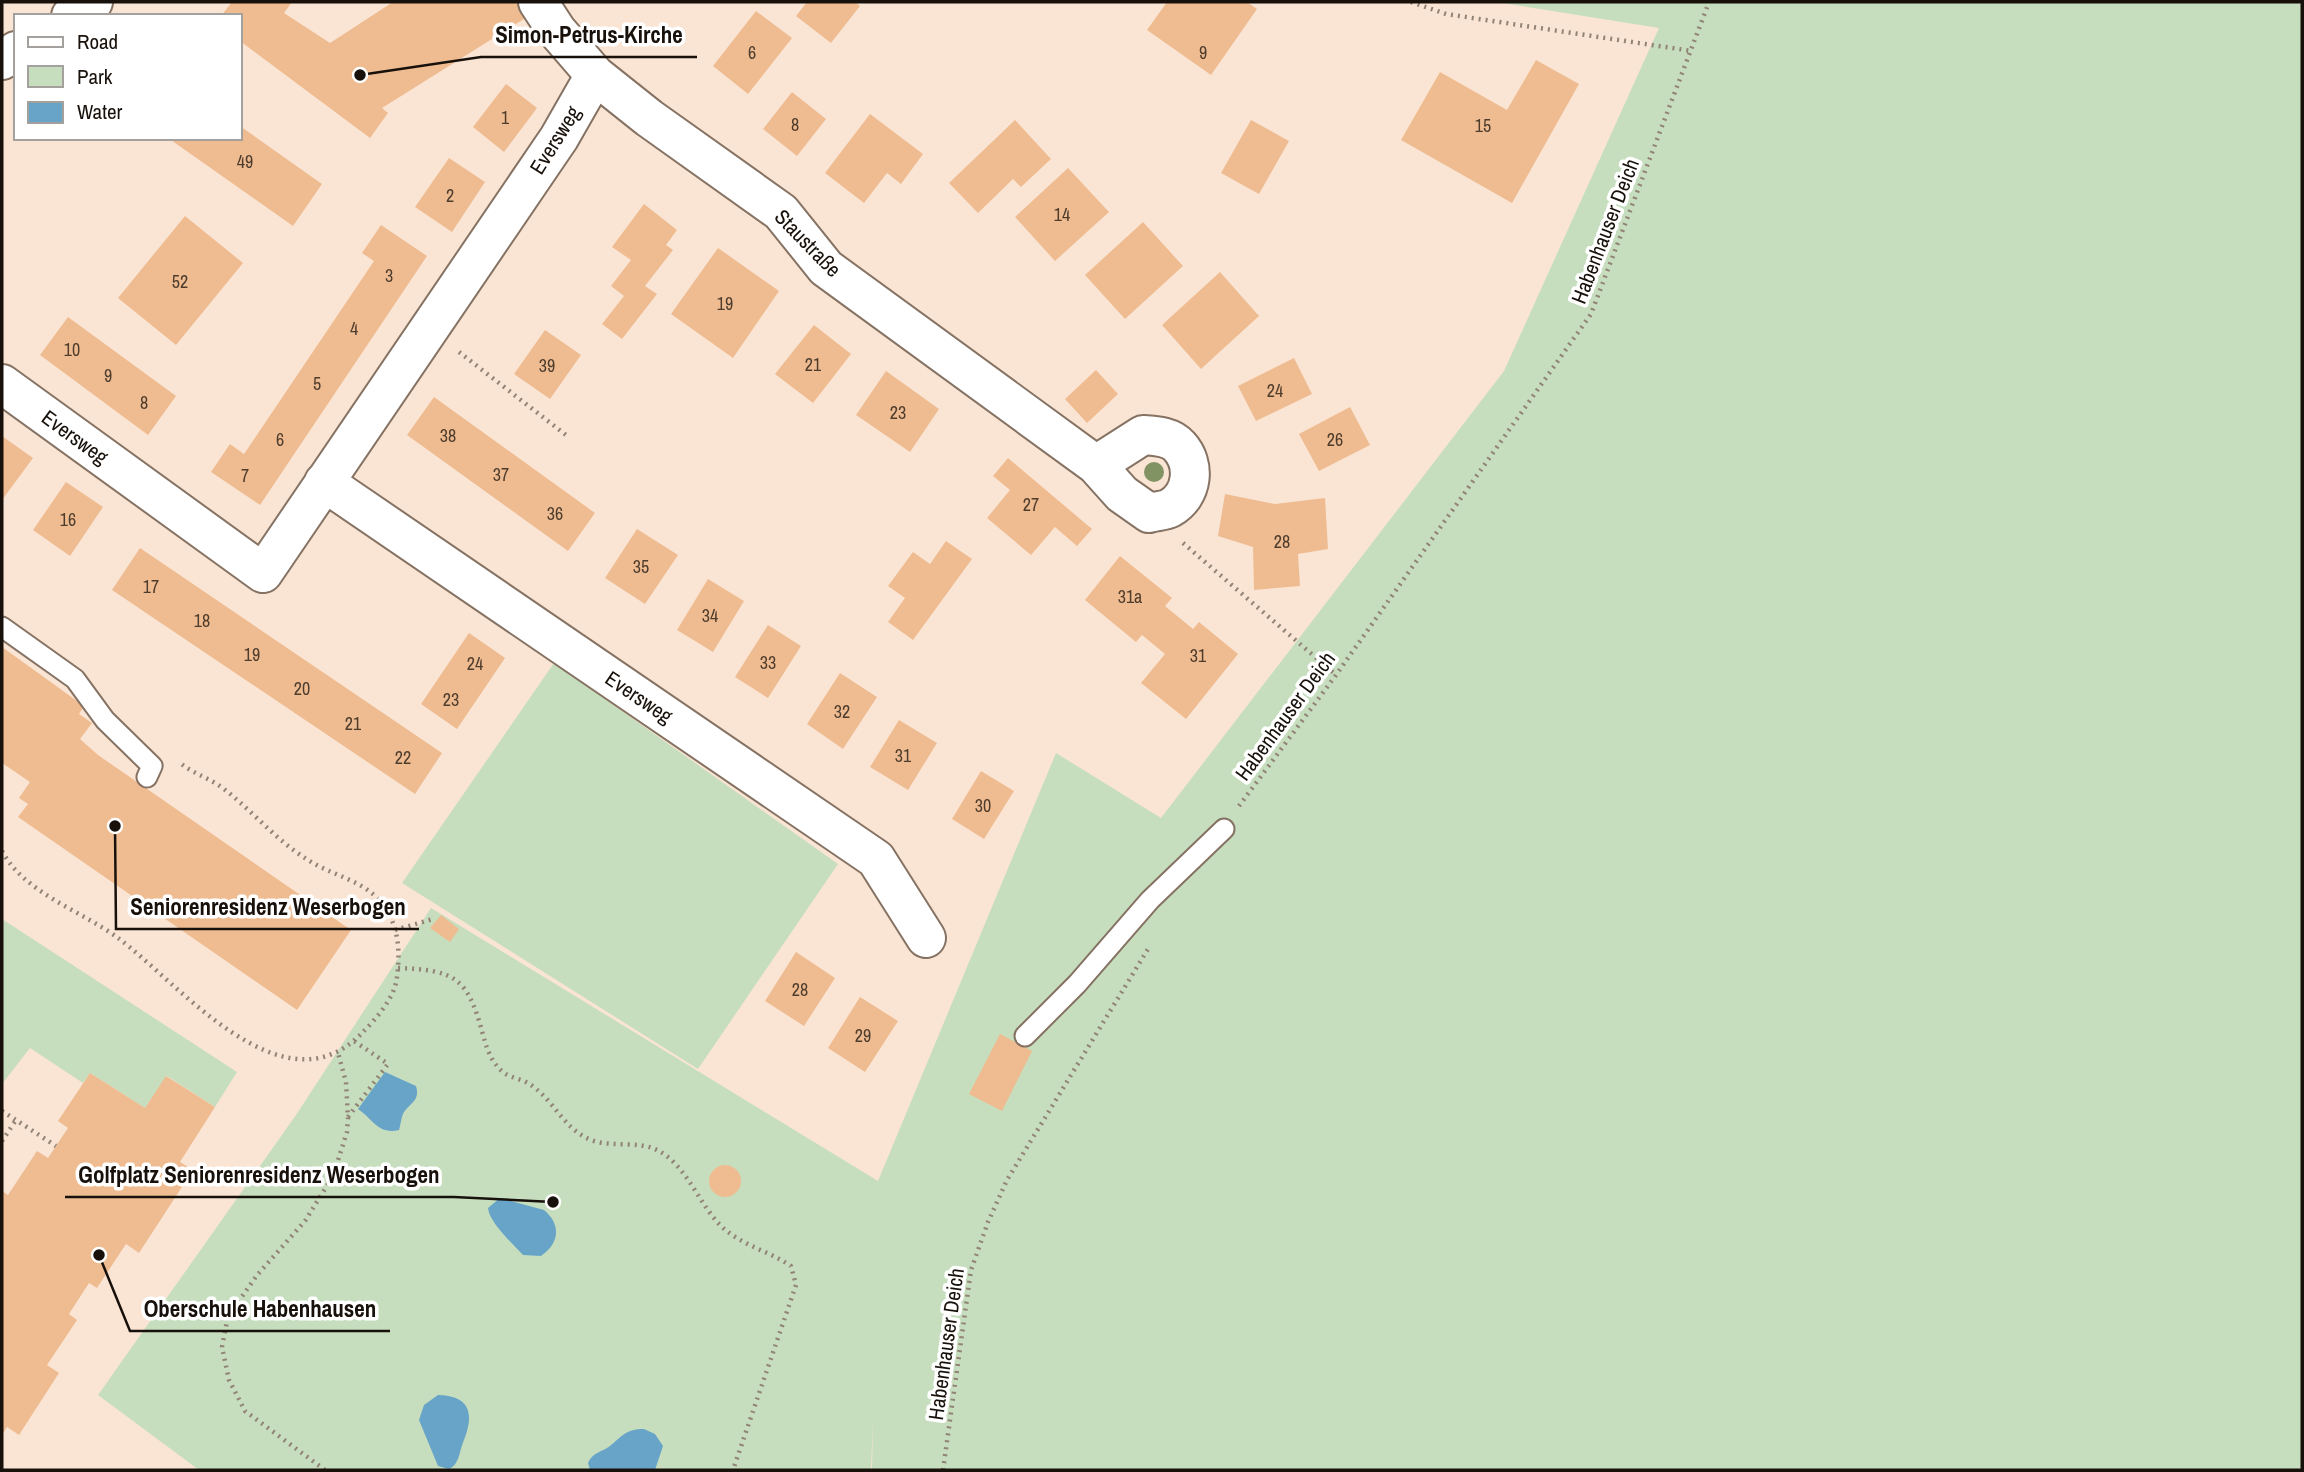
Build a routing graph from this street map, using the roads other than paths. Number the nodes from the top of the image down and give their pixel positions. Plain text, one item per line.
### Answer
1 (93, 2) edge
2 (538, 2) edge
3 (74, 14) edge
4 (595, 75) junction
5 (2, 384) edge
6 (1096, 465) junction
7 (324, 482) junction
8 (2, 627) edge
9 (146, 778) dead end
10 (1224, 829) road end
11 (926, 938) dead end
12 (1025, 1036) dead end

1 - 3 street
2 - 4 street, Staustraße
4 - 6 street, Staustraße
4 - 7 street, Eversweg
5 - 7 street, Eversweg
6 - 6 street, Staustraße
7 - 11 street, Eversweg
8 - 9 lane
10 - 12 lane

